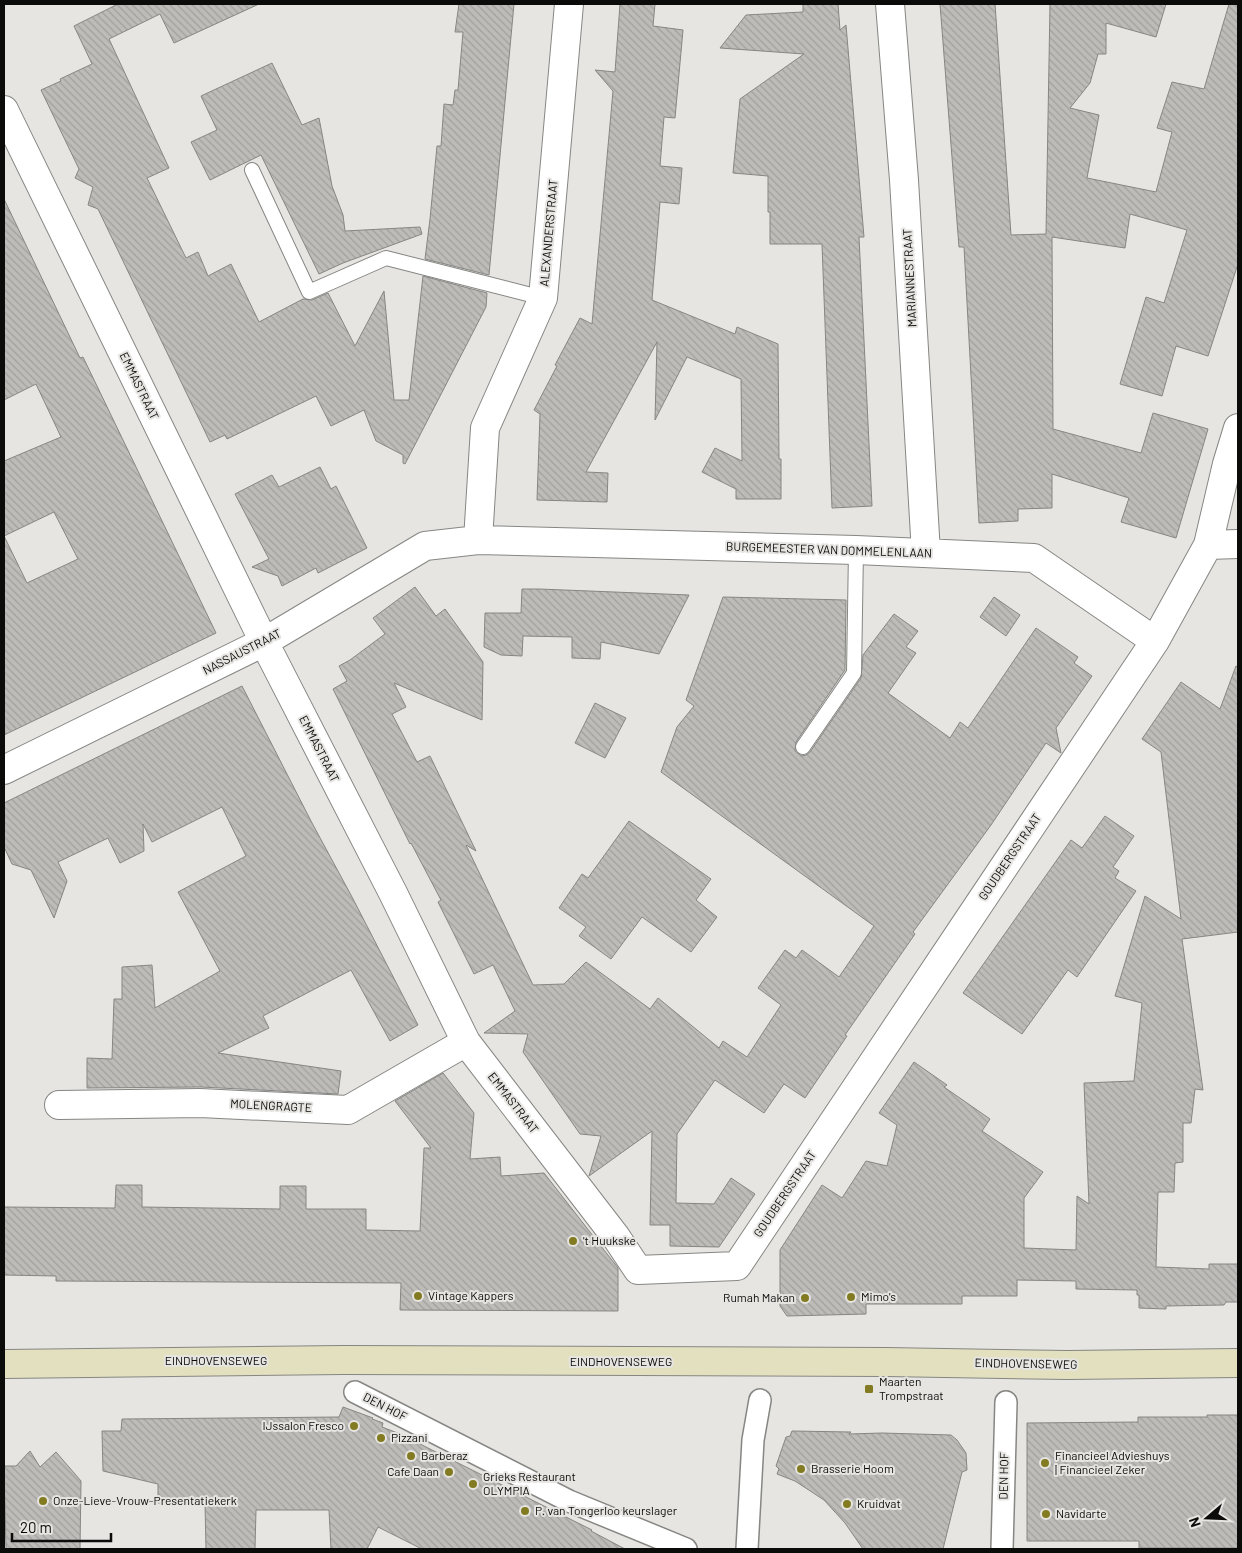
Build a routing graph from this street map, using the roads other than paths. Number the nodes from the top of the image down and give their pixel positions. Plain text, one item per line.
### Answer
1 (569, 4) edge
2 (890, 4) edge
3 (4, 110) edge
4 (252, 170) dead end
5 (543, 298) junction
6 (1238, 428) edge
7 (478, 540) junction
8 (1238, 544) edge
9 (1208, 545) junction
10 (856, 550) junction
11 (926, 553) junction
12 (1154, 641) junction
13 (264, 642) junction
14 (804, 747) dead end
15 (4, 770) edge
16 (466, 1042) junction
17 (59, 1105) dead end
18 (737, 1266) joint
19 (1238, 1363) edge
20 (4, 1364) edge
21 (355, 1392) dead end
22 (760, 1400) dead end
23 (1006, 1402) dead end
24 (686, 1549) edge
25 (747, 1549) edge
26 (1002, 1549) edge

1 - 5 street, ALEXANDERSTRAAT
2 - 11 street, MARIANNESTRAAT
3 - 13 street, EMMASTRAAT
4 - 5 lane
5 - 7 street, ALEXANDERSTRAAT
6 - 9 street, GOUDBERGSTRAAT
7 - 10 street, BURGEMEESTER VAN DOMMELENLAAN
7 - 13 street, NASSAUSTRAAT
8 - 9 street
9 - 12 street, GOUDBERGSTRAAT
10 - 11 street, BURGEMEESTER VAN DOMMELENLAAN
10 - 14 lane
11 - 12 street, BURGEMEESTER VAN DOMMELENLAAN
12 - 18 street, GOUDBERGSTRAAT
13 - 15 street, NASSAUSTRAAT
13 - 16 street, EMMASTRAAT
16 - 17 street, MOLENGRAGTE
16 - 18 street, EMMASTRAAT
19 - 20 main road, EINDHOVENSEWEG
21 - 24 street, DEN HOF
22 - 25 street
23 - 26 street, DEN HOF

